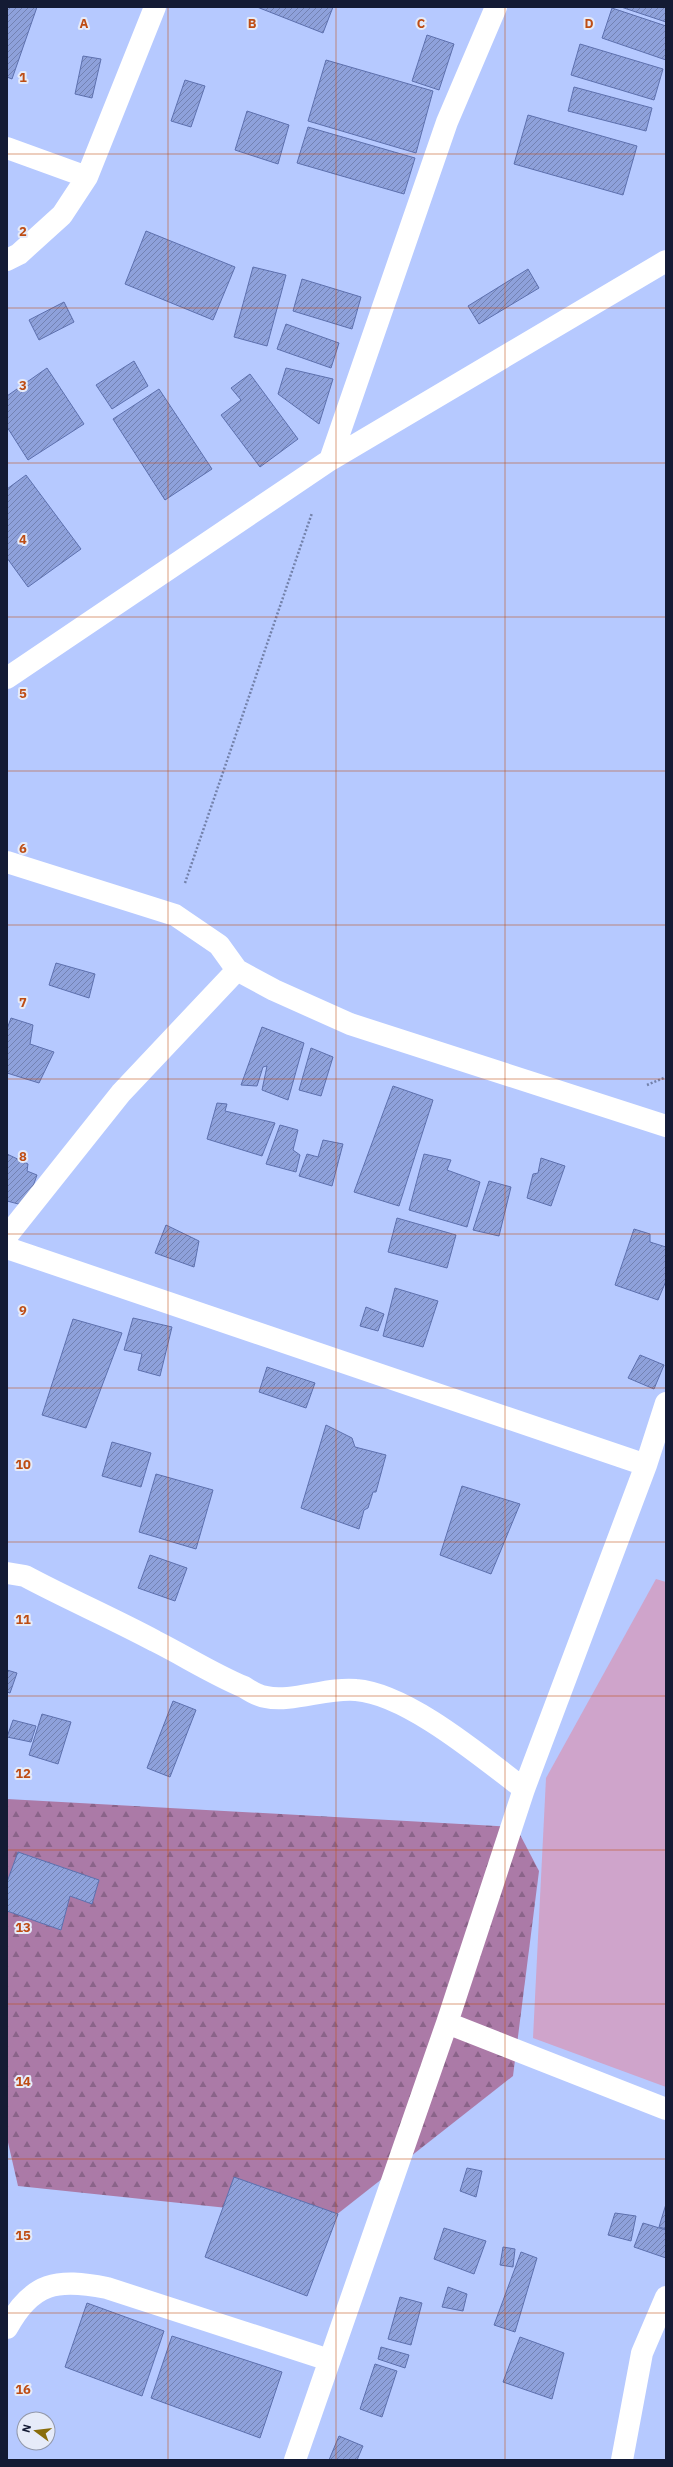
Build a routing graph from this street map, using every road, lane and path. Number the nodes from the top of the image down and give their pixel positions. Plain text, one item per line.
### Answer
1 (154, 7) edge
2 (496, 7) edge
3 (7, 148) edge
4 (87, 177) junction
5 (7, 260) edge
6 (666, 261) edge
7 (330, 460) junction
8 (313, 512) dead end
9 (7, 678) edge
10 (7, 862) edge
11 (175, 915) junction
12 (237, 970) junction
13 (666, 1126) edge
14 (7, 1236) edge
15 (7, 1248) edge
16 (666, 1403) edge
17 (646, 1465) junction
18 (7, 1573) edge
19 (524, 1789) junction
20 (447, 2023) junction
21 (666, 2108) edge
22 (666, 2297) edge
23 (7, 2328) edge
24 (329, 2360) junction
25 (295, 2460) edge
26 (622, 2460) edge

1 - 4 street
2 - 7 street
3 - 4 street
4 - 5 street
6 - 7 street
7 - 9 street
8 - 11 path
10 - 11 street
11 - 12 street
12 - 13 street
12 - 14 street
15 - 17 street
16 - 17 street
17 - 19 street
18 - 19 street
19 - 20 street
20 - 21 street
20 - 24 street
22 - 26 street
23 - 24 street
24 - 25 street

